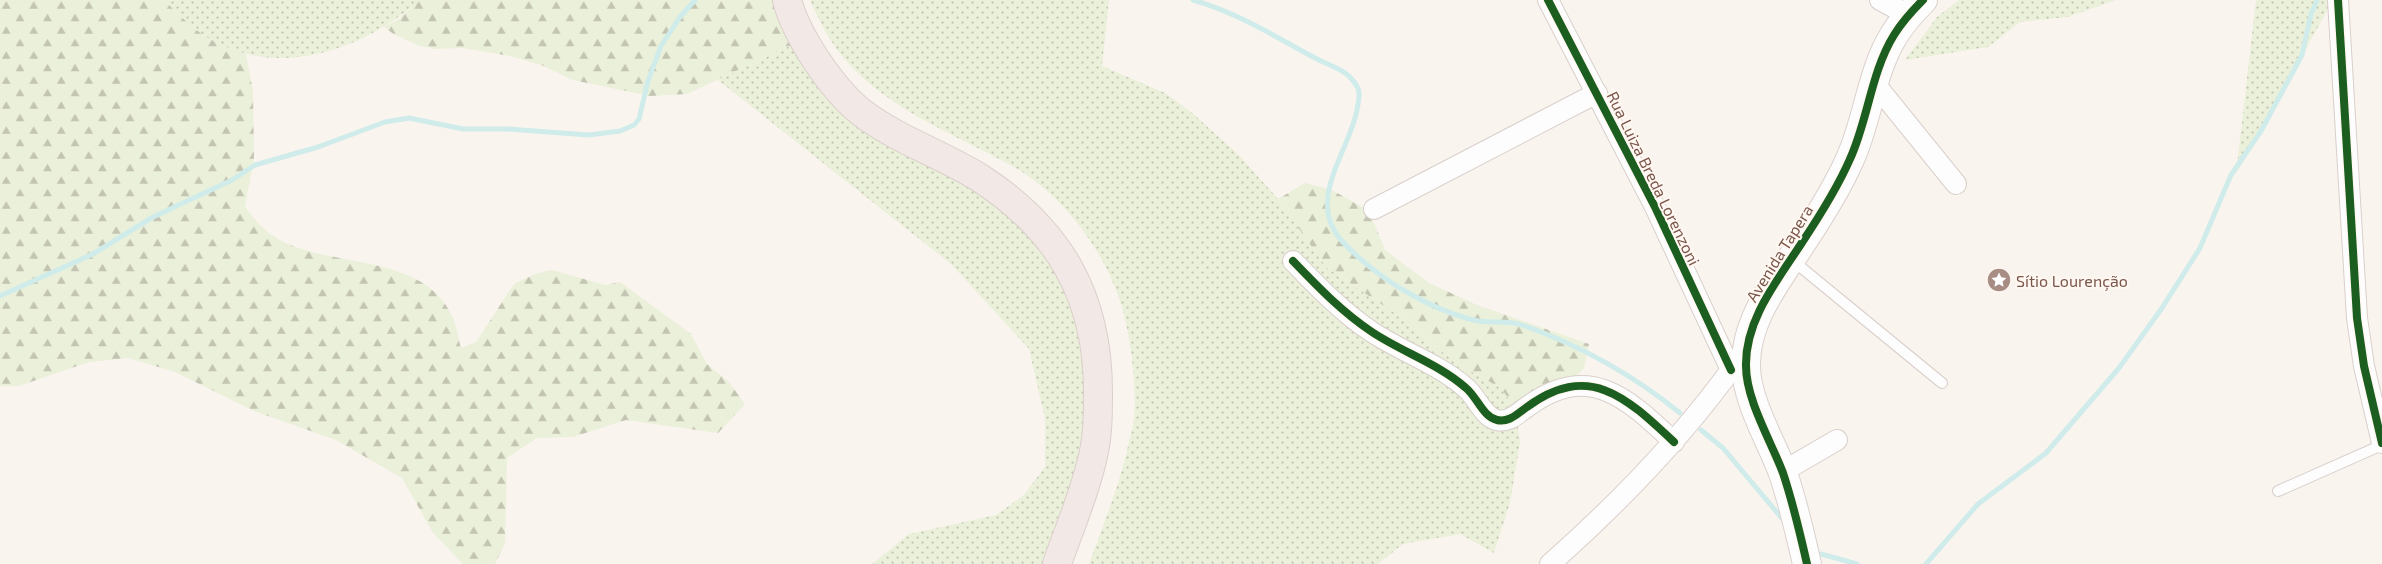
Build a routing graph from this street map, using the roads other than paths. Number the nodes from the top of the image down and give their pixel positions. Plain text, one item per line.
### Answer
1 (787, 0) edge
2 (1548, 0) edge
3 (1880, 0) edge
4 (2338, 0) edge
5 (1915, 8) edge
6 (1875, 84) junction
7 (1597, 93) junction
8 (1956, 184) dead end
9 (1374, 209) dead end
10 (1791, 259) junction
11 (1293, 261) dead end
12 (1747, 348) junction
13 (1731, 370) junction
14 (1942, 382) dead end
15 (1837, 440) dead end
16 (1674, 442) junction
17 (2382, 444) edge
18 (1782, 472) junction
19 (2278, 491) dead end
20 (1057, 564) edge
21 (1550, 564) edge
22 (1807, 564) edge

1 - 20 highway
2 - 7 street, Rua Luiza Breda Lorenzoni
3 - 5 street
4 - 17 street
5 - 6 street, Avenida Tapera
6 - 8 street
6 - 10 street, Avenida Tapera
7 - 9 street
7 - 13 street, Rua Luiza Breda Lorenzoni
10 - 12 street, Avenida Tapera
10 - 14 lane
11 - 16 street
12 - 13 street
12 - 18 street, Avenida Tapera
13 - 16 street
15 - 18 street
16 - 21 street
17 - 19 lane
18 - 22 street, Avenida Tapera

